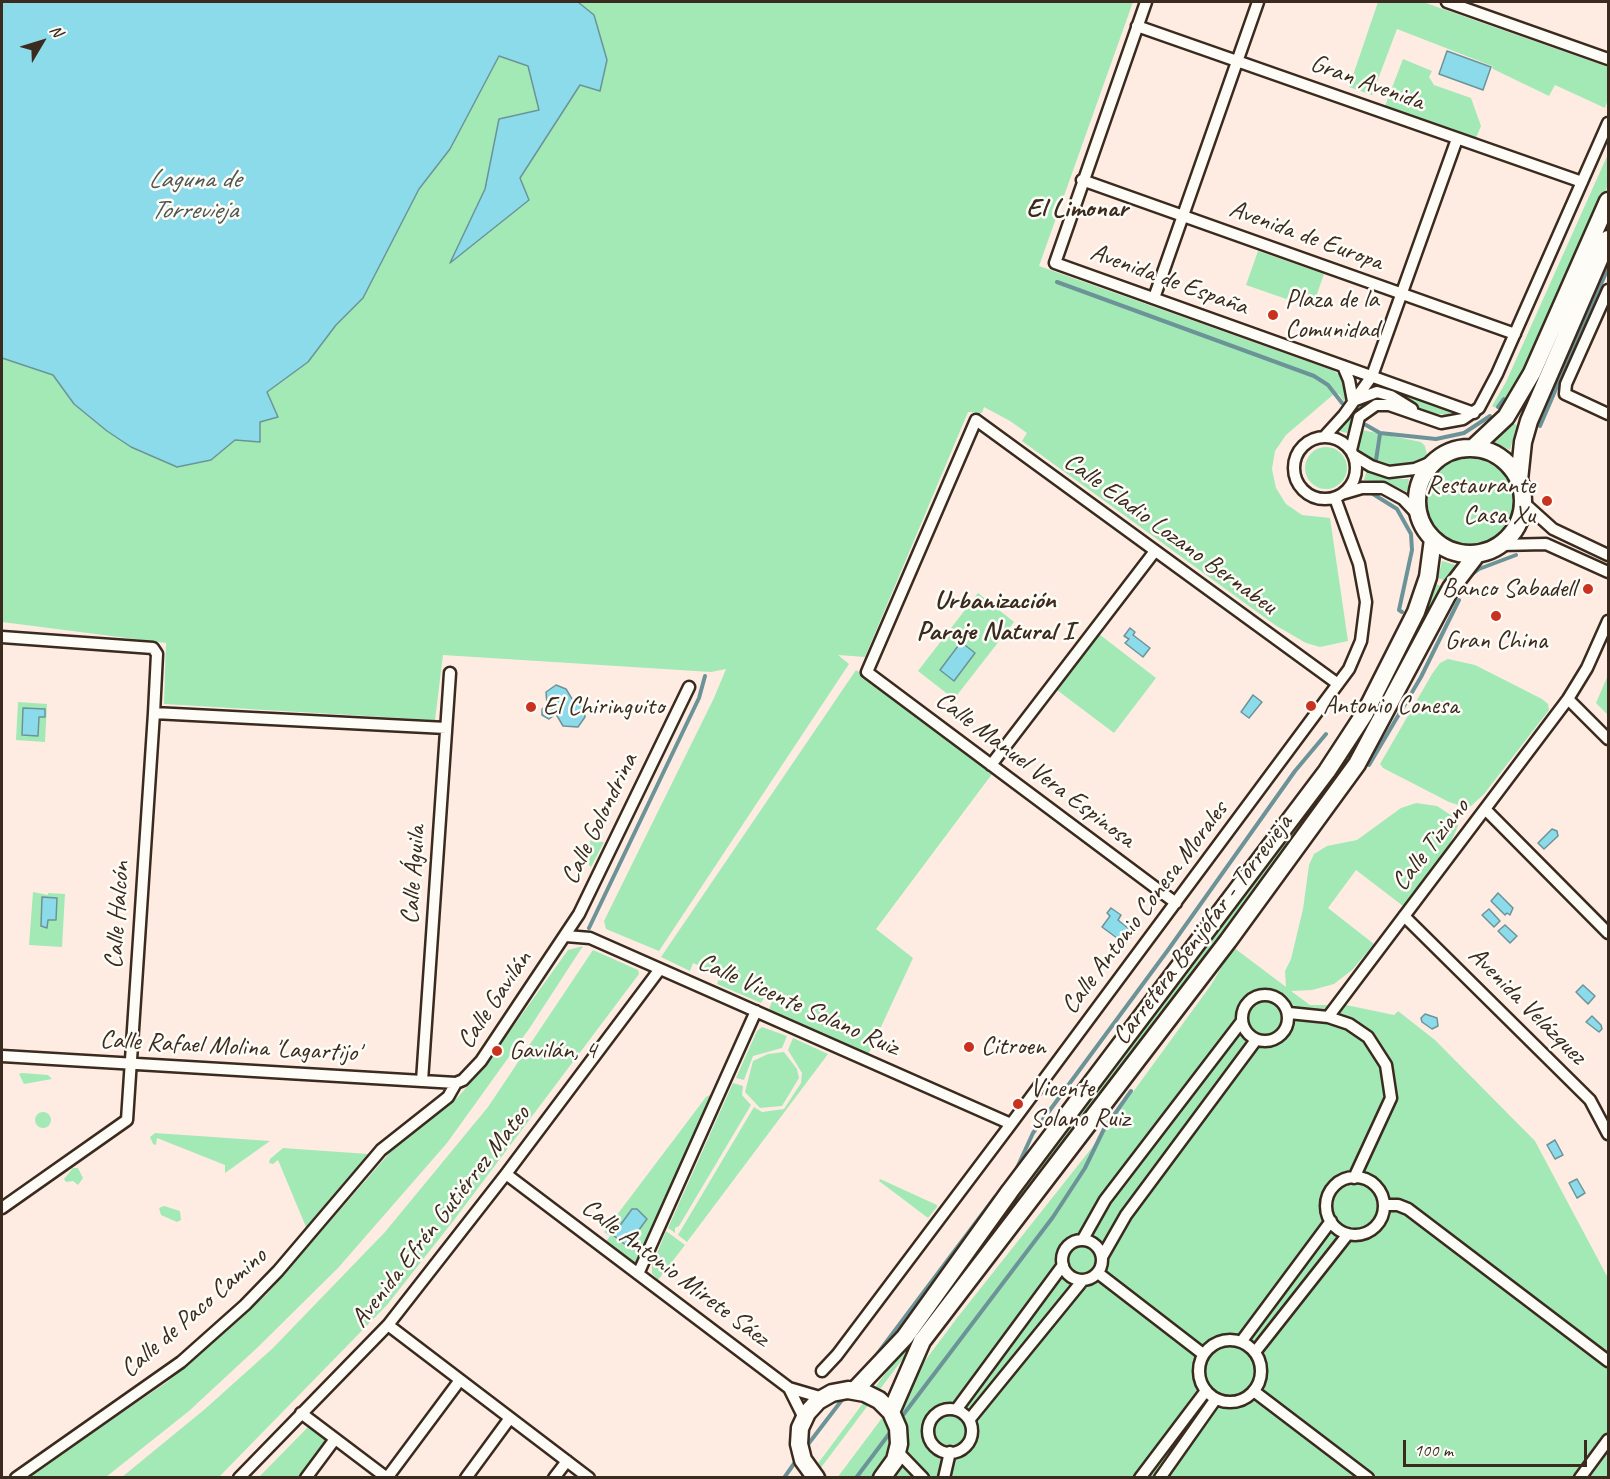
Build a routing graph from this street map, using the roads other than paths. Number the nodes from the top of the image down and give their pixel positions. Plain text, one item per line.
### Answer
1 (1146, 2) edge
2 (1258, 2) edge
3 (1446, 2) edge
4 (1465, 5) edge
5 (1137, 26) junction
6 (1608, 59) edge
7 (1237, 61) junction
8 (1608, 123) edge
9 (1457, 139) junction
10 (1083, 180) junction
11 (1582, 182) junction
12 (1608, 201) edge
13 (1183, 216) junction
14 (1608, 239) edge
15 (1608, 290) edge
16 (1402, 294) junction
17 (1154, 298) junction
18 (1515, 334) junction
19 (1343, 366) junction
20 (1372, 376) junction
21 (1353, 401) junction
22 (1474, 413) junction
23 (1608, 414) edge
24 (1421, 417) junction
25 (1324, 437) junction
26 (1473, 448) junction
27 (1352, 452) junction
28 (1437, 460) junction
29 (1519, 480) junction
30 (1340, 495) junction
31 (1523, 502) junction
32 (1420, 517) junction
33 (1433, 539) junction
34 (1500, 545) junction
35 (1155, 551) junction
36 (1477, 554) junction
37 (1608, 555) edge
38 (1608, 572) edge
39 (1608, 621) edge
40 (2, 637) edge
41 (867, 672) joint
42 (450, 673) dead end
43 (1338, 684) junction
44 (689, 687) dead end
45 (1568, 699) junction
46 (153, 713) junction
47 (446, 728) junction
48 (1608, 739) edge
49 (991, 765) junction
50 (1486, 810) junction
51 (1176, 903) junction
52 (1404, 916) junction
53 (1608, 933) edge
54 (566, 936) junction
55 (660, 969) junction
56 (756, 1011) junction
57 (1289, 1013) junction
58 (1328, 1017) junction
59 (1242, 1021) junction
60 (1256, 1040) junction
61 (2, 1056) edge
62 (130, 1064) junction
63 (422, 1081) junction
64 (456, 1083) junction
65 (1011, 1124) junction
66 (1608, 1134) edge
67 (506, 1174) junction
68 (1354, 1178) junction
69 (1385, 1205) junction
70 (2, 1208) edge
71 (1331, 1221) junction
72 (1348, 1234) junction
73 (1083, 1239) junction
74 (1102, 1257) junction
75 (1063, 1265) junction
76 (1098, 1273) junction
77 (638, 1274) junction
78 (1083, 1280) junction
79 (387, 1325) junction
80 (1241, 1342) junction
81 (1255, 1352) junction
82 (1203, 1354) junction
83 (1608, 1361) edge
84 (822, 1371) dead end
85 (460, 1380) junction
86 (789, 1388) junction
87 (854, 1391) junction
88 (1205, 1392) junction
89 (1255, 1392) junction
90 (822, 1398) junction
91 (1215, 1400) junction
92 (956, 1410) junction
93 (891, 1412) junction
94 (301, 1413) junction
95 (510, 1418) junction
96 (804, 1419) junction
97 (969, 1420) junction
98 (335, 1439) junction
99 (1608, 1440) edge
100 (897, 1452) junction
101 (950, 1452) junction
102 (567, 1461) junction
103 (800, 1470) edge
104 (16, 1478) edge
105 (239, 1478) edge
106 (306, 1478) edge
107 (387, 1478) edge
108 (466, 1478) edge
109 (554, 1478) edge
110 (589, 1478) edge
111 (816, 1478) edge
112 (882, 1478) edge
113 (923, 1478) edge
114 (944, 1478) edge
115 (1140, 1478) edge
116 (1160, 1478) edge
117 (1368, 1478) edge
118 (1581, 1478) edge

1 - 5 street
2 - 7 street
3 - 4 street
4 - 6 street
5 - 7 street, Gran Avenida
5 - 10 street
7 - 9 street, Gran Avenida
7 - 13 street
8 - 11 street
9 - 11 street, Gran Avenida
9 - 16 street
10 - 13 street, Avenida de Europa
10 - 17 street, Avenida de España
11 - 18 street
12 - 26 main road
13 - 16 street, Avenida de Europa
13 - 17 street
14 - 29 main road
15 - 23 street
16 - 18 street, Avenida de Europa
16 - 20 street
17 - 19 street, Avenida de España
18 - 22 street
19 - 20 street, Avenida de España
19 - 21 street
20 - 21 street
20 - 22 street, Avenida de España
21 - 24 street
21 - 25 street
22 - 24 street
24 - 27 street
25 - 27 street
25 - 30 street
26 - 28 main road
26 - 29 main road
27 - 28 street
27 - 30 street
28 - 32 main road
29 - 31 main road
30 - 32 street
30 - 43 street, Calle Antonio Conesa Morales
31 - 34 main road
31 - 37 street
32 - 33 main road
33 - 36 main road
33 - 87 main road, Carretera Benijófar - Torrevieja
34 - 36 main road
34 - 38 street
35 - 41 street, Calle Eladio Lozano Bernabeu
35 - 43 street, Calle Eladio Lozano Bernabeu
35 - 49 street
36 - 93 main road, Carretera Benijófar - Torrevieja
39 - 45 street, Calle Tiziano
40 - 46 street, Calle Halcón
41 - 49 street, Calle Manuel Vera Espinosa
42 - 47 street, Calle Águila
43 - 51 street, Calle Antonio Conesa Morales
44 - 54 street, Calle Golondrina
45 - 48 street
45 - 50 street, Calle Tiziano
46 - 47 street
46 - 62 street, Calle Halcón
47 - 63 street, Calle Águila
49 - 51 street, Calle Manuel Vera Espinosa
50 - 52 street, Calle Tiziano
50 - 53 street
51 - 65 street, Calle Antonio Conesa Morales
52 - 58 street, Calle Tiziano
52 - 66 street, Avenida Velázquez
54 - 55 street, Calle Vicente Solano Ruiz
54 - 64 street, Calle Gavilán
55 - 56 street, Calle Vicente Solano Ruiz
55 - 67 street, Avenida Efrén Gutiérrez Mateo
56 - 65 street, Calle Vicente Solano Ruiz
56 - 77 street
57 - 58 street
57 - 59 street
57 - 60 street
58 - 68 street
59 - 60 street
59 - 73 street
60 - 74 street
61 - 62 street, Calle Rafael Molina 'Lagartijo'
62 - 63 street, Calle Rafael Molina 'Lagartijo'
62 - 70 street, Calle Halcón
63 - 64 street, Calle Rafael Molina 'Lagartijo'
64 - 104 street, Calle de Paco Camino
65 - 84 street, Calle Antonio Conesa Morales
67 - 77 street, Calle Antonio Mirete Sáez
67 - 79 street, Avenida Efrén Gutiérrez Mateo
68 - 69 street
68 - 71 street
69 - 72 street
69 - 83 street
71 - 72 street
71 - 80 street
72 - 81 street
73 - 74 street
73 - 75 street
74 - 76 street
75 - 78 street
75 - 92 street
76 - 78 street
76 - 82 street
77 - 86 street, Calle Antonio Mirete Sáez
78 - 97 street
79 - 85 street
79 - 94 street, Avenida Efrén Gutiérrez Mateo
80 - 81 street
80 - 82 street
81 - 89 street
82 - 88 street
85 - 95 street
85 - 107 street
86 - 90 street
86 - 96 street, Calle Antonio Mirete Sáez
87 - 90 main road
87 - 93 main road
88 - 91 street
88 - 115 street
89 - 91 street
89 - 117 street
90 - 96 main road
91 - 116 street
92 - 97 street
92 - 101 street
93 - 100 main road
94 - 98 street
94 - 105 street, Avenida Efrén Gutiérrez Mateo
95 - 102 street
95 - 108 street
96 - 103 main road
97 - 101 street
98 - 106 street
98 - 107 street
99 - 118 street
100 - 112 main road
100 - 113 street
101 - 114 street
102 - 109 street
102 - 110 street
103 - 111 main road

